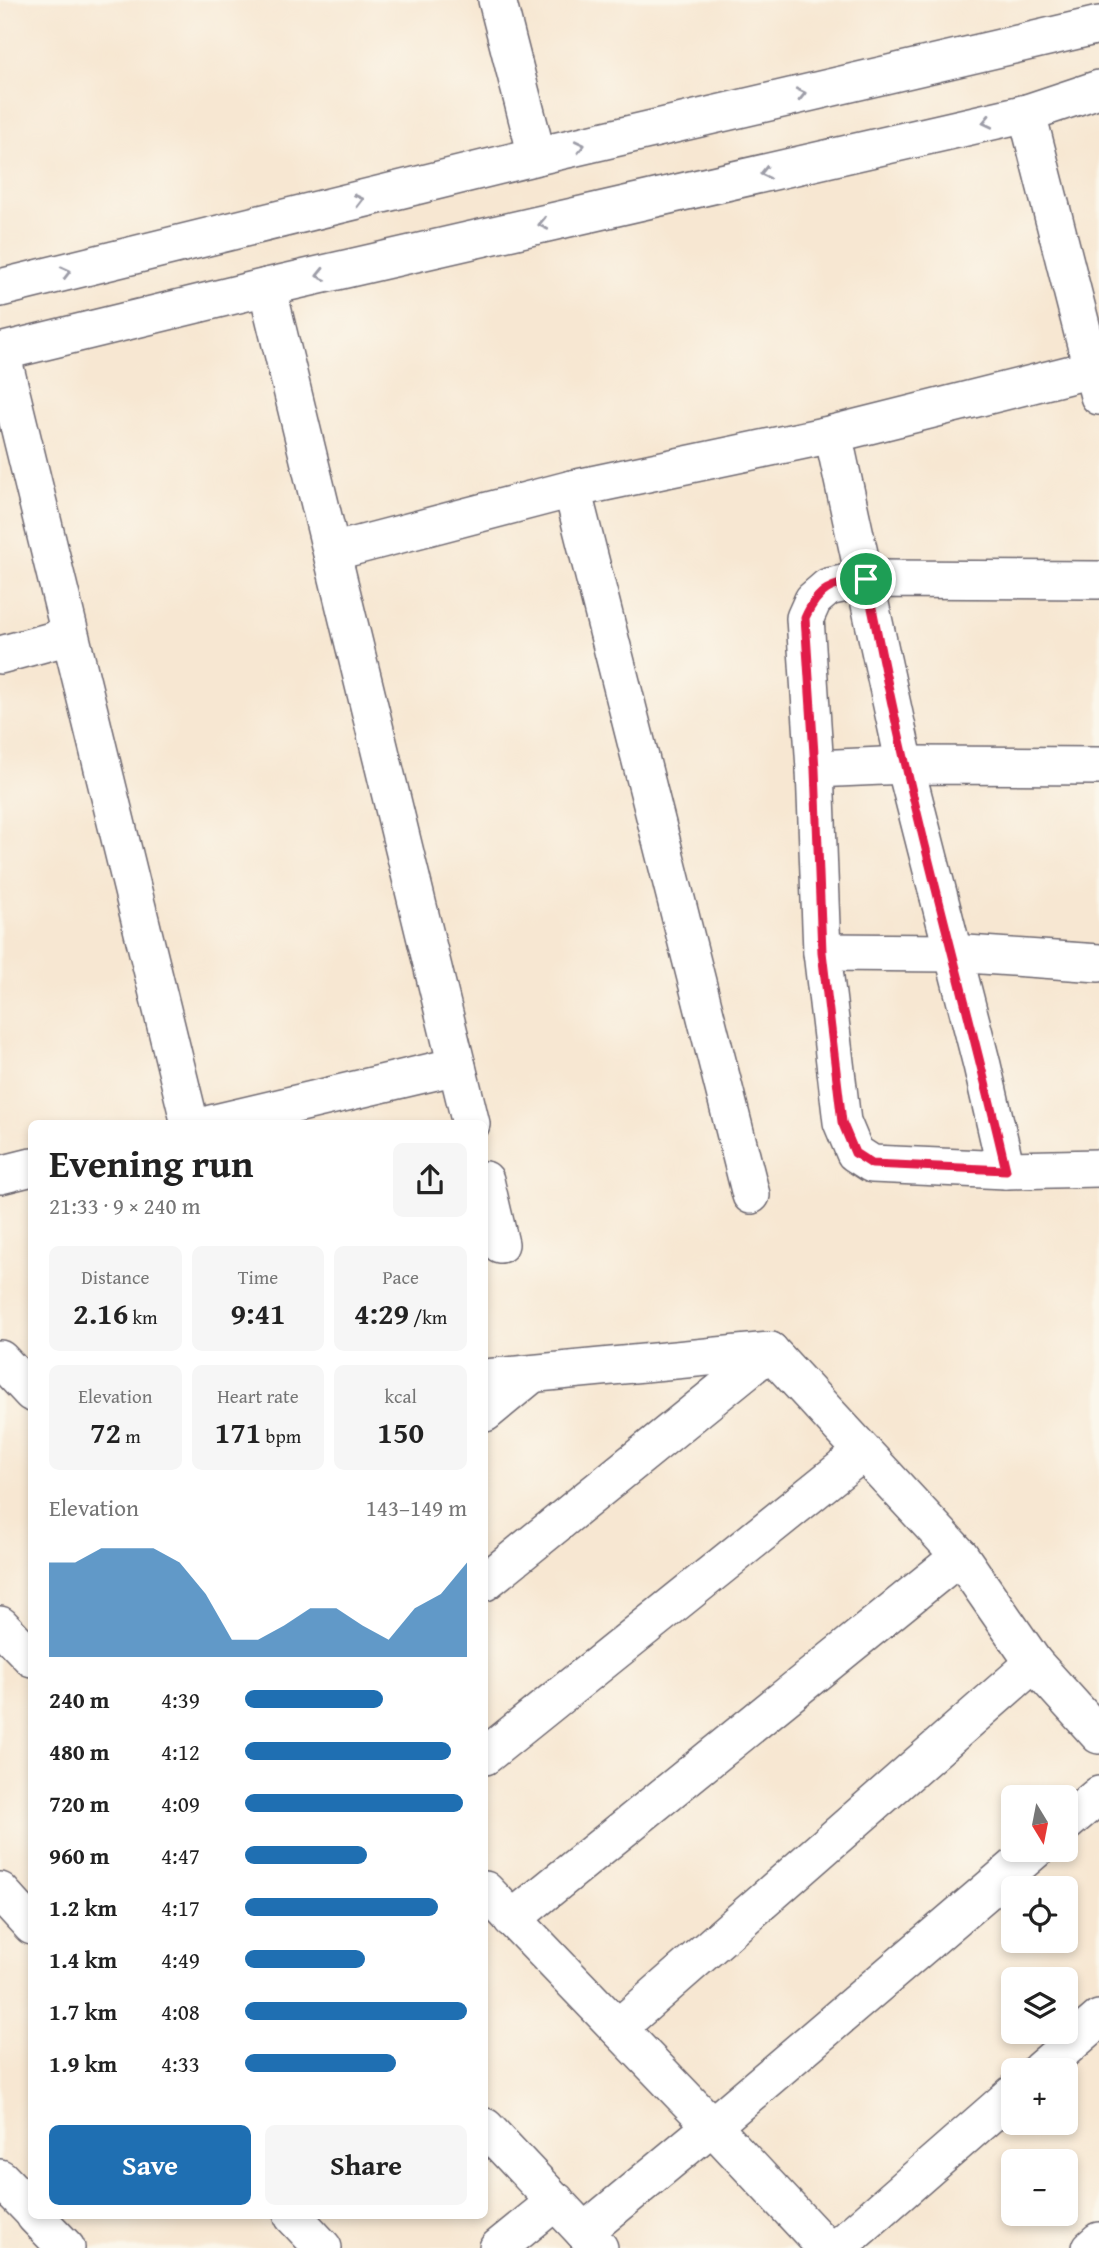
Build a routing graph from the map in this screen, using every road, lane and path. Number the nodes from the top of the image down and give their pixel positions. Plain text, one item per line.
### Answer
1 (497, 0) edge
2 (1099, 25) edge
3 (1099, 89) edge
4 (1027, 113) junction
5 (537, 156) junction
6 (267, 287) junction
7 (0, 288) edge
8 (0, 352) edge
9 (1096, 383) edge
10 (833, 434) junction
11 (572, 489) junction
12 (332, 552) junction
13 (866, 579) junction
14 (1099, 580) edge
15 (70, 636) junction
16 (0, 655) edge
17 (905, 765) junction
18 (1099, 766) edge
19 (815, 769) junction
20 (822, 952) junction
21 (951, 953) junction
22 (1099, 963) edge
23 (457, 1066) junction
24 (189, 1120) edge
25 (228, 1120) edge
26 (470, 1120) edge
27 (28, 1168) edge
28 (1099, 1168) edge
29 (1006, 1170) junction
30 (0, 1175) edge
31 (488, 1193) edge
32 (751, 1195) dead end
33 (500, 1244) dead end
34 (770, 1351) junction
35 (0, 1359) edge
36 (531, 1375) junction
37 (488, 1378) edge
38 (28, 1389) edge
39 (488, 1411) edge
40 (863, 1452) junction
41 (960, 1556) junction
42 (488, 1580) edge
43 (1034, 1663) junction
44 (1099, 1735) edge
45 (488, 1754) edge
46 (1099, 1795) edge
47 (1078, 1813) edge
48 (1021, 1862) edge
49 (0, 1891) edge
50 (488, 1893) edge
51 (512, 1919) junction
52 (28, 1922) edge
53 (1099, 2019) edge
54 (618, 2028) junction
55 (1054, 2058) edge
56 (1001, 2104) edge
57 (712, 2126) junction
58 (488, 2130) edge
59 (0, 2178) edge
60 (556, 2201) junction
61 (28, 2207) edge
62 (39, 2219) edge
63 (296, 2219) edge
64 (592, 2240) edge
65 (1099, 2241) edge
66 (66, 2248) edge
67 (323, 2248) edge
68 (498, 2248) edge
69 (826, 2248) edge
70 (837, 2248) edge
71 (1091, 2248) edge

1 - 5 street
5 -> 2 street
3 - 4 street
4 -> 6 street
4 - 9 street
7 -> 5 street
6 - 8 street
6 - 12 street
8 - 15 street
9 - 10 street
10 - 11 street
10 - 13 street
11 - 12 street
11 - 32 street
12 - 23 street
13 - 14 street
13 - 17 street
13 - 19 street
15 - 16 street
15 - 24 street
17 - 18 street
17 - 19 street
17 - 21 street
19 - 20 street
20 - 21 street
20 - 29 street
21 - 22 street
21 - 29 street
23 - 25 street
23 - 26 street
27 - 30 street
28 - 29 street
31 - 33 street
34 - 36 street
34 - 40 street
34 - 42 street
35 - 38 street
36 - 37 street
36 - 39 street
40 - 41 street
40 - 45 street
41 - 43 street
41 - 51 street
43 - 44 street
43 - 54 street
46 - 47 street
48 - 57 street
49 - 52 street
50 - 51 street
51 - 54 street
53 - 55 street
54 - 57 street
56 - 70 street
57 - 64 street
57 - 69 street
58 - 60 street
59 - 61 street
60 - 64 street
60 - 68 street
62 - 66 street
63 - 67 street
65 - 71 street

